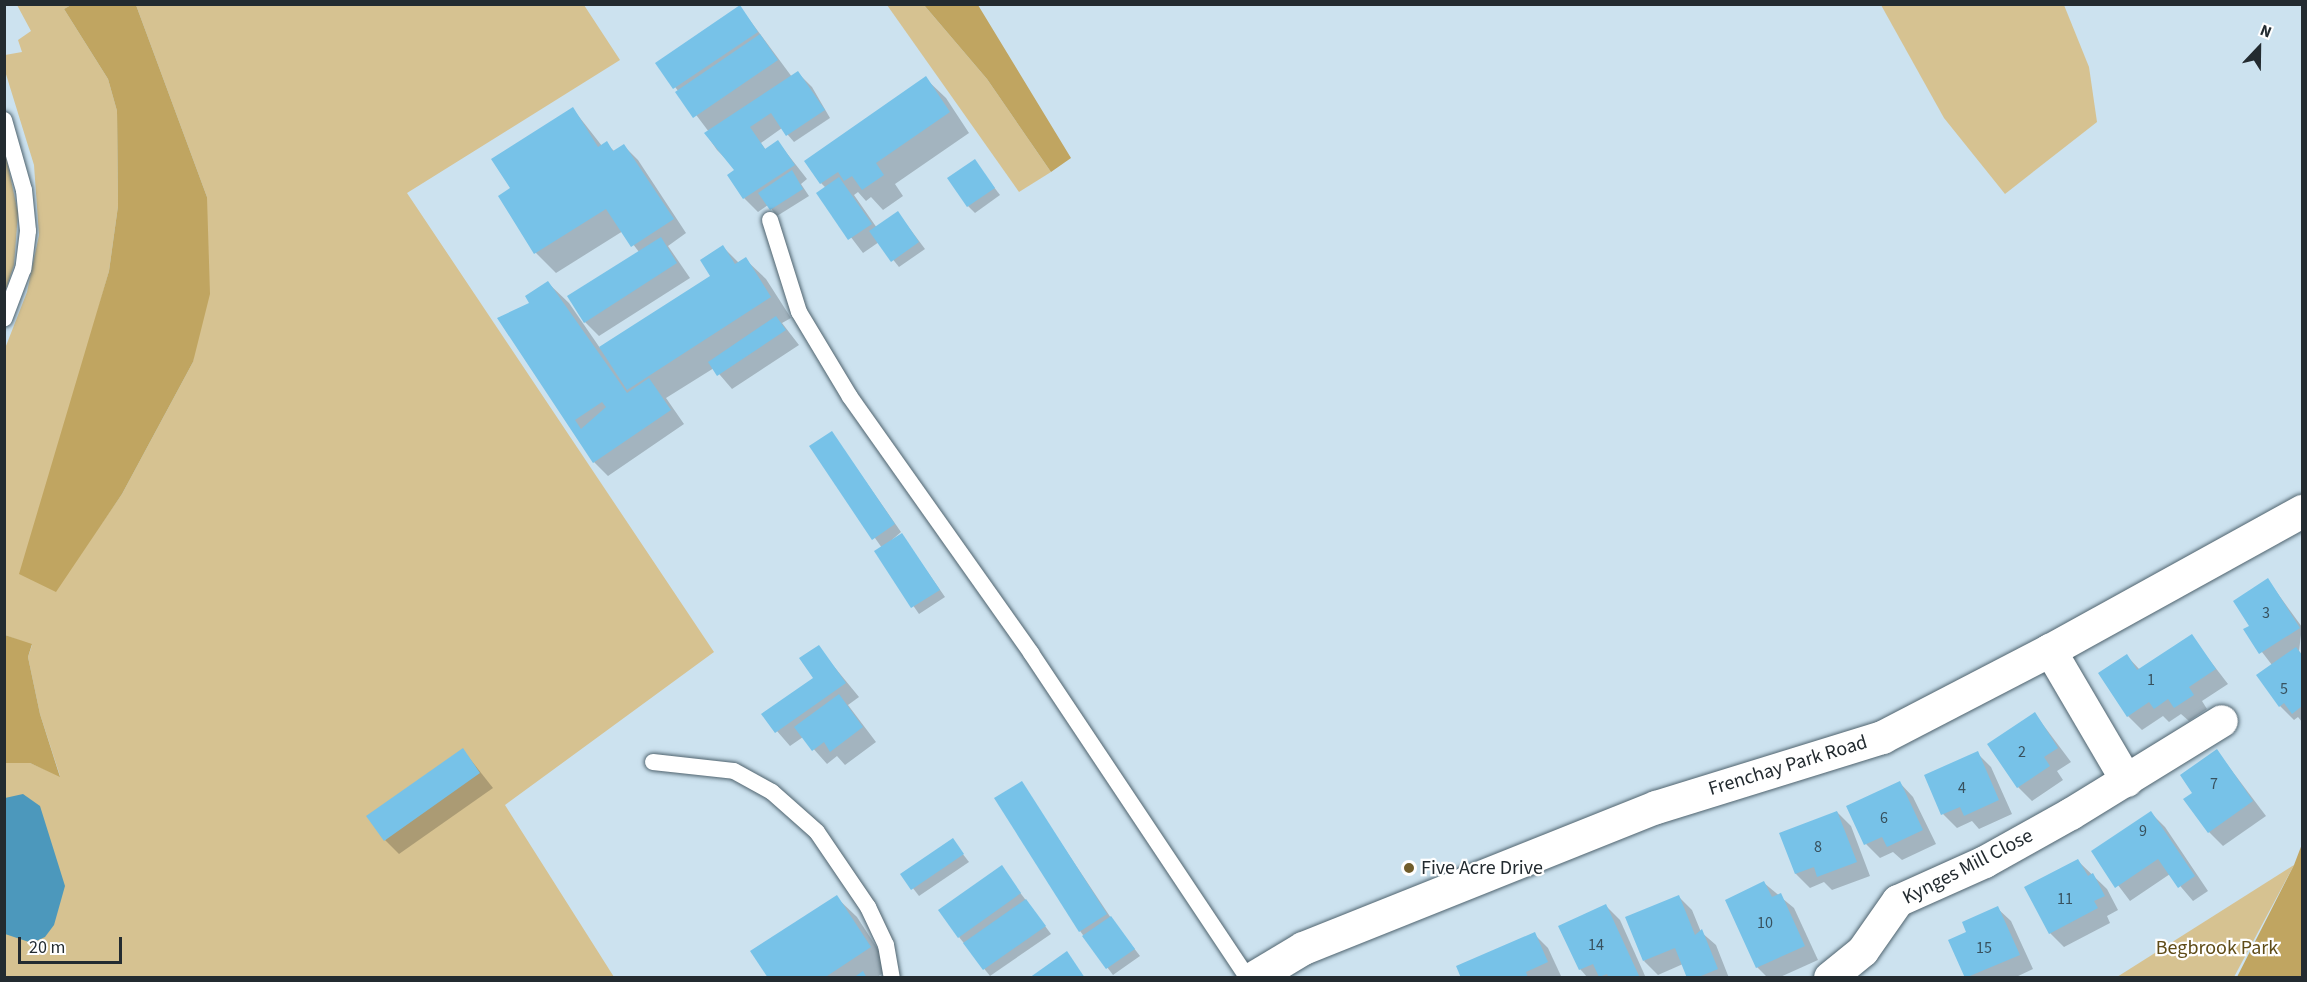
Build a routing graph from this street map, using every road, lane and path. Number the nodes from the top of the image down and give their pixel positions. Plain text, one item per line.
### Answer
1 (4, 120) edge
2 (770, 220) dead end
3 (4, 319) edge
4 (2302, 511) edge
5 (2050, 650) junction
6 (2222, 721) dead end
7 (653, 762) dead end
8 (2127, 781) junction
9 (892, 978) edge
10 (1248, 978) edge
11 (1253, 978) edge
12 (1830, 978) edge

1 - 3 lane
2 - 10 lane
4 - 5 main road, Frenchay Park Road
5 - 8 street
5 - 11 main road, Frenchay Park Road
6 - 8 street, Kynges Mill Close
7 - 9 lane
8 - 12 street, Kynges Mill Close

